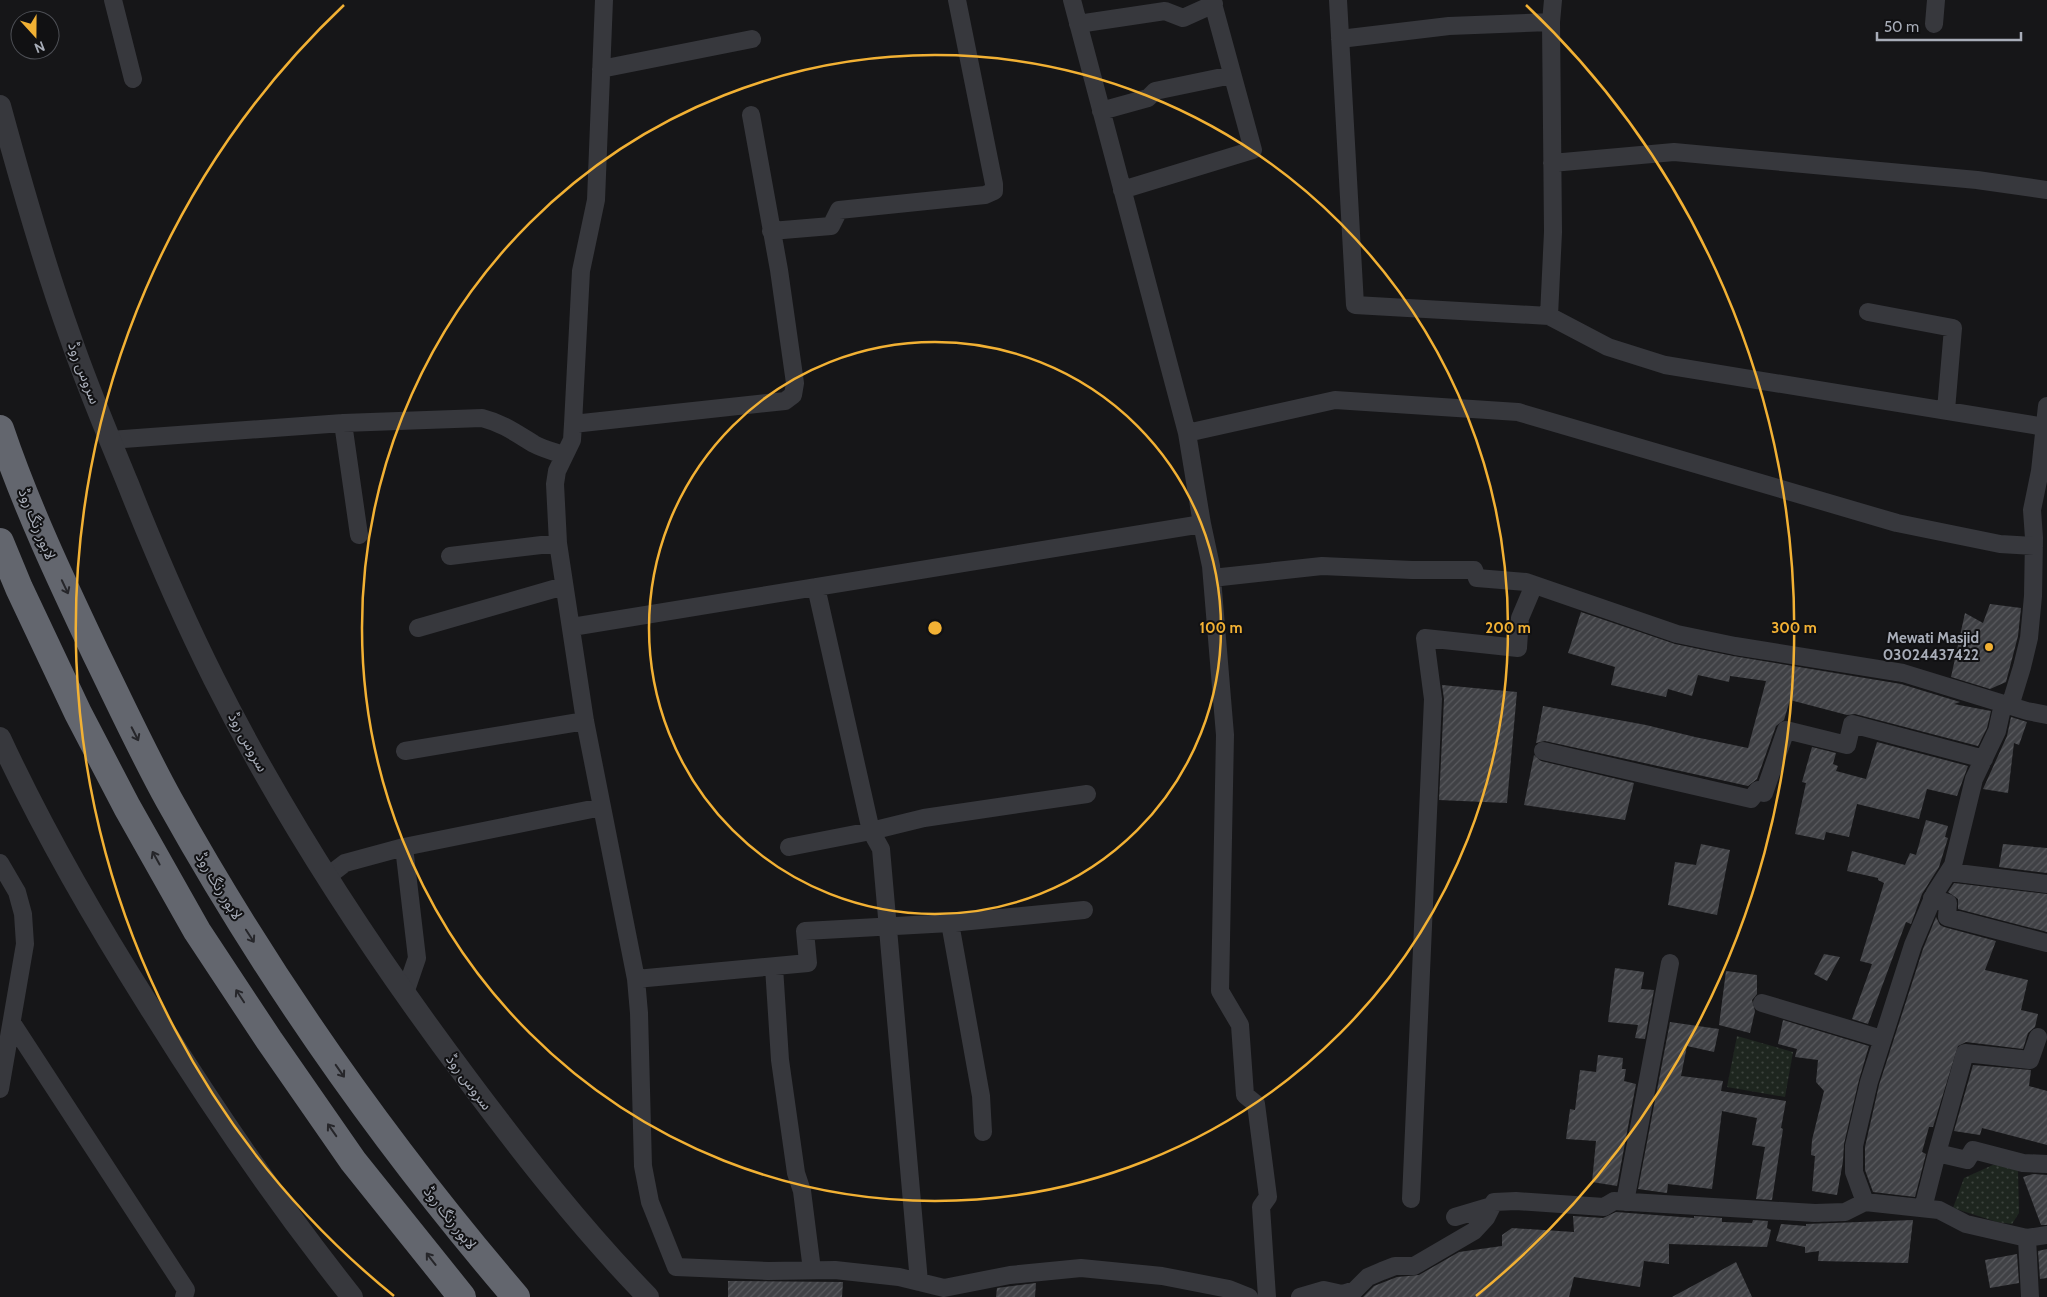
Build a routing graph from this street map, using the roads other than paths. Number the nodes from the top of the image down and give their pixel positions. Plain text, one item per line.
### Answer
1 (113, 0) edge
2 (604, 0) edge
3 (957, 0) edge
4 (1072, 0) edge
5 (1338, 0) edge
6 (1553, 0) edge
7 (1936, 0) edge
8 (1213, 2) edge
9 (1551, 22) junction
10 (1078, 24) junction
11 (1934, 24) dead end
12 (752, 39) dead end
13 (1340, 39) junction
14 (601, 69) junction
15 (1232, 75) junction
16 (133, 79) dead end
17 (0, 106) edge
18 (1101, 111) junction
19 (750, 115) dead end
20 (1552, 163) junction
21 (1122, 190) junction
22 (2047, 190) edge
23 (771, 231) junction
24 (1868, 312) dead end
25 (1549, 316) junction
26 (2047, 406) edge
27 (1946, 410) junction
28 (343, 423) junction
29 (574, 424) junction
30 (2045, 427) junction
31 (0, 429) edge
32 (1186, 433) junction
33 (110, 440) junction
34 (564, 455) junction
35 (2043, 472) edge
36 (1202, 524) junction
37 (359, 536) dead end
38 (2038, 541) edge
39 (0, 542) edge
40 (558, 543) junction
41 (450, 556) dead end
42 (1212, 578) junction
43 (1534, 585) junction
44 (564, 586) junction
45 (816, 587) junction
46 (572, 627) junction
47 (418, 628) dead end
48 (2006, 705) junction
49 (2047, 715) edge
50 (585, 721) junction
51 (0, 738) edge
52 (405, 751) dead end
53 (1543, 752) dead end
54 (1984, 759) junction
55 (1087, 794) dead end
56 (602, 807) junction
57 (871, 832) junction
58 (404, 847) junction
59 (789, 847) dead end
60 (0, 863) edge
61 (1949, 872) junction
62 (328, 876) junction
63 (2047, 884) edge
64 (1932, 898) junction
65 (1084, 910) dead end
66 (950, 923) junction
67 (888, 926) junction
68 (2047, 943) edge
69 (1670, 963) dead end
70 (774, 967) junction
71 (636, 979) junction
72 (405, 994) junction
73 (1762, 1003) dead end
74 (12, 1023) junction
75 (2038, 1038) dead end
76 (1882, 1039) junction
77 (2, 1066) edge
78 (0, 1089) edge
79 (983, 1132) dead end
80 (1937, 1154) junction
81 (2047, 1164) edge
82 (1411, 1199) dead end
83 (1626, 1202) junction
84 (1865, 1202) junction
85 (1492, 1206) junction
86 (1923, 1208) junction
87 (1455, 1218) dead end
88 (2047, 1235) edge
89 (2027, 1238) junction
90 (812, 1270) junction
91 (928, 1288) edge
92 (184, 1297) edge
93 (352, 1297) edge
94 (462, 1297) edge
95 (516, 1297) edge
96 (648, 1297) edge
97 (1248, 1297) edge
98 (1268, 1297) edge
99 (1300, 1297) edge
100 (2030, 1297) edge

1 - 16 street
2 - 14 street
3 - 23 street
4 - 10 street
5 - 13 street
6 - 9 street
7 - 11 street
8 - 10 street
8 - 15 street
9 - 13 street
9 - 20 street
10 - 18 street
12 - 14 street
13 - 25 street
14 - 29 street
15 - 18 street
15 - 21 street
17 - 33 street, سروس روڈ
18 - 21 street
19 - 23 street
20 - 22 street
20 - 25 street
21 - 32 street
23 - 29 street
24 - 27 street
25 - 27 street
26 - 30 street
27 - 30 street
28 - 33 street
28 - 34 street
28 - 37 street
29 - 34 street
30 - 35 street
31 -> 95 highway, لاہور رنگ روڈ
32 - 36 street
32 - 38 street
33 - 62 street, سروس روڈ
34 - 40 street
35 - 38 street
36 - 42 street
36 - 45 street
38 - 48 street
94 -> 39 highway
40 - 41 street
40 - 44 street
42 - 43 street
42 - 98 street
43 - 48 street
43 - 82 street
44 - 46 street
44 - 47 street
45 - 46 street
45 - 57 street
46 - 50 street
48 - 49 street
48 - 54 street
50 - 52 street
50 - 56 street
51 - 93 street
53 - 54 street
54 - 61 street
55 - 57 street
56 - 58 street
56 - 71 street
57 - 59 street
57 - 67 street
58 - 62 street
58 - 72 street
60 - 74 street
61 - 63 street
61 - 64 street
62 - 72 street, سروس روڈ
64 - 68 street
64 - 76 street
65 - 66 street
66 - 67 street
66 - 79 street
67 - 70 street
67 - 91 street
69 - 83 street
70 - 71 street
70 - 90 street
71 - 90 street
72 - 96 street, سروس روڈ
73 - 76 street
74 - 77 street
74 - 92 street
75 - 80 street
76 - 84 street
77 - 78 street
80 - 81 street
80 - 86 street
83 - 84 street
83 - 85 street
84 - 86 street
85 - 87 street
85 - 99 street
86 - 89 street
88 - 89 street
89 - 100 street
90 - 91 street
91 - 97 street

